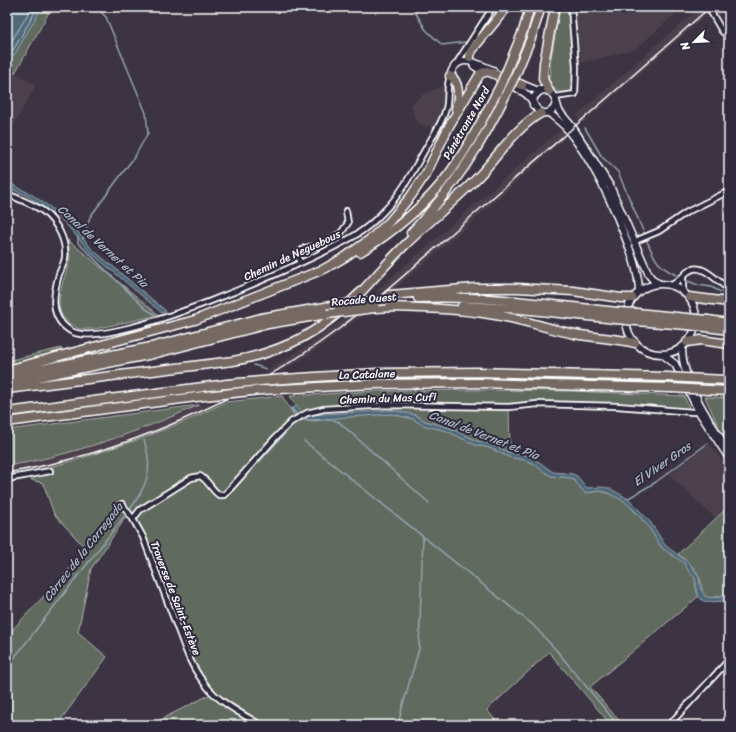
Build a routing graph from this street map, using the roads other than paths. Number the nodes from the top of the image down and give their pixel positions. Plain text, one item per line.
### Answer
1 (494, 7) edge
2 (507, 7) edge
3 (530, 7) edge
4 (541, 7) edge
5 (554, 7) edge
6 (570, 7) edge
7 (711, 12) tunnel mouth
8 (729, 38) edge
9 (472, 62) junction
10 (456, 63) junction
11 (482, 72) junction
12 (450, 76) junction
13 (522, 85) junction
14 (555, 95) junction
15 (533, 105) junction
16 (545, 113) junction
17 (449, 126) junction
18 (729, 191) edge
19 (7, 194) edge
20 (346, 211) dead end
21 (633, 242) junction
22 (300, 263) junction
23 (683, 277) junction
24 (658, 283) junction
25 (672, 285) junction
26 (729, 289) edge
27 (639, 290) junction
28 (686, 294) junction
29 (632, 298) junction
30 (389, 301) junction
31 (729, 302) edge
32 (340, 304) junction
33 (195, 320) junction
34 (729, 323) edge
35 (707, 324) junction
36 (729, 330) edge
37 (635, 343) junction
38 (729, 344) edge
39 (684, 345) junction
40 (662, 354) junction
41 (7, 370) edge
42 (7, 376) edge
43 (729, 380) edge
44 (7, 383) edge
45 (7, 389) edge
46 (729, 391) edge
47 (7, 412) edge
48 (699, 412) junction
49 (7, 422) edge
50 (729, 451) edge
51 (729, 458) edge
52 (50, 470) dead end
53 (7, 479) edge
54 (122, 504) dead end
55 (133, 519) junction
56 (729, 660) edge
57 (261, 725) edge
58 (669, 725) edge

1 - 10 street
2 - 9 highway
3 - 33 highway, Pénétrante Nord, bridge
4 - 32 highway, Pénétrante Nord, bridge
5 - 14 highway
6 - 14 street
7 - 8 street
9 - 10 main road
9 - 11 main road
9 - 13 main road
10 - 12 main road
11 - 13 highway
11 - 15 main road
11 - 17 highway
12 - 17 highway
12 - 22 street, Chemin de Neguebous
13 - 14 main road
14 - 15 main road
14 - 16 main road
14 - 21 main road
15 - 16 main road
16 - 27 main road
16 - 32 highway
17 - 33 highway
18 - 21 street
19 - 22 street, Chemin de Neguebous
20 - 22 street
21 - 24 main road
23 - 25 street
23 - 26 street
23 - 28 street
24 - 25 main road
24 - 27 main road
25 - 28 main road
27 - 29 main road
28 - 31 highway
28 - 39 main road
29 - 30 highway
29 - 37 main road
30 - 32 highway, Rocade Ouest, bridge
30 - 35 highway, Rocade Ouest, bridge
30 - 37 highway
30 - 44 highway, Rocade Ouest, bridge
32 - 42 highway, Rocade Ouest
32 - 45 highway
33 - 41 highway
34 - 35 highway, Rocade Ouest
35 - 36 highway, Rocade Ouest
37 - 40 main road
38 - 39 highway
39 - 40 main road
39 - 50 main road
40 - 48 main road
43 - 47 highway, La Catalane, bridge
46 - 49 highway, La Catalane, bridge
48 - 51 main road
48 - 55 street, Chemin du Mas Cufi
52 - 53 street
54 - 55 street, Traverse de Saint-Estève
55 - 57 street, Traverse de Saint-Estève
56 - 58 street

